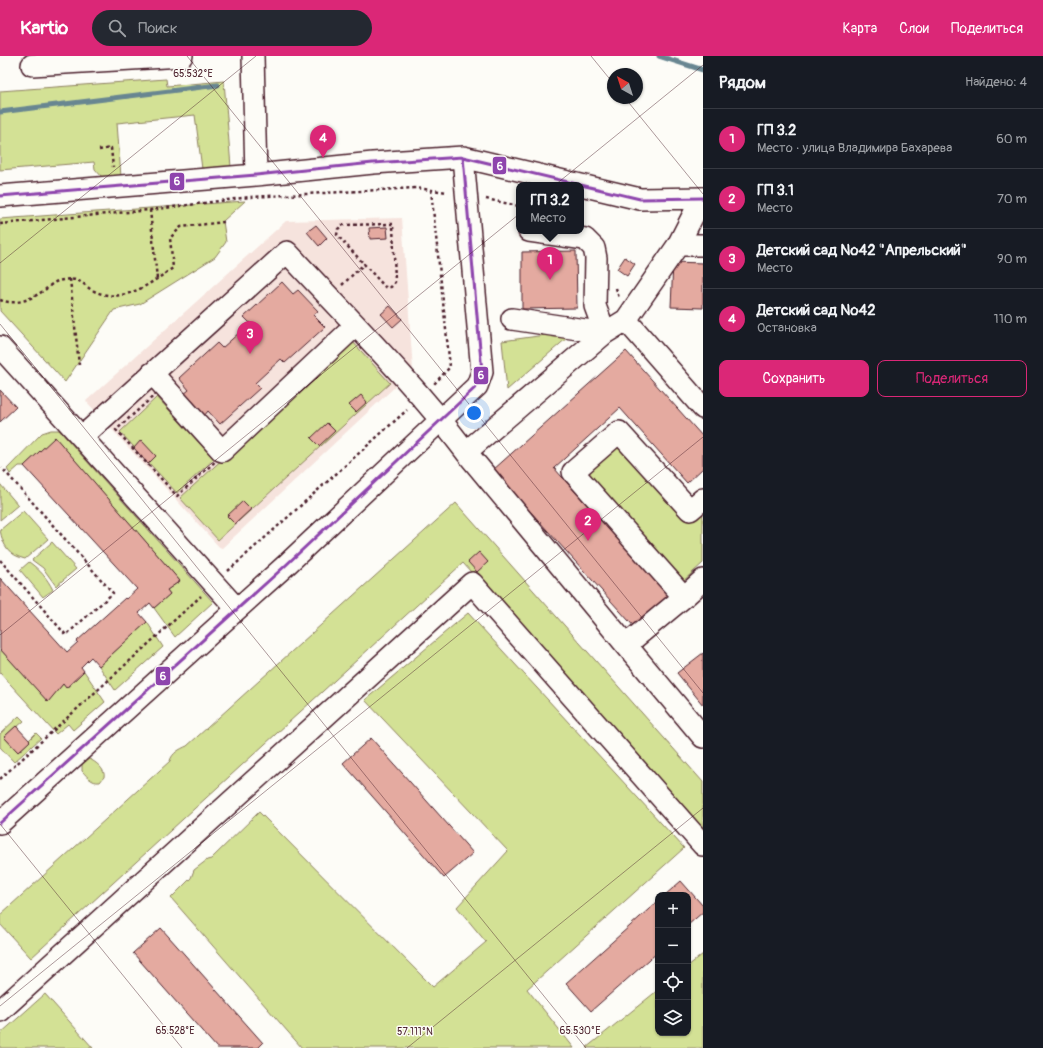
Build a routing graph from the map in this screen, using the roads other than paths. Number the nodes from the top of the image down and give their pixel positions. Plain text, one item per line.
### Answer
1 (182, 56) edge
2 (253, 56) edge
3 (32, 65) dead end
4 (463, 157) junction
5 (256, 175) junction
6 (568, 182) edge
7 (584, 186) edge
8 (0, 196) edge
9 (703, 198) edge
10 (549, 234) edge
11 (678, 245) junction
12 (703, 245) edge
13 (512, 319) dead end
14 (626, 320) junction
15 (355, 326) junction
16 (605, 334) junction
17 (0, 347) edge
18 (152, 374) junction
19 (703, 408) edge
20 (441, 419) junction
21 (82, 437) junction
22 (466, 452) junction
23 (703, 499) edge
24 (703, 580) edge
25 (684, 597) junction
26 (237, 609) junction
27 (626, 645) junction
28 (703, 737) edge
29 (0, 823) edge
30 (703, 846) edge
31 (0, 1011) edge

1 - 3 street
2 - 5 street
4 - 5 street
4 - 6 street
4 - 20 street
5 - 8 street
7 - 9 street
9 - 11 street
10 - 16 street
11 - 12 street
11 - 14 street
13 - 16 street
14 - 16 street
14 - 19 street
15 - 18 street
15 - 18 street
15 - 20 street
16 - 22 street
17 - 21 street
18 - 21 street
20 - 22 street
20 - 26 street
21 - 26 street
22 - 27 street
23 - 25 street
24 - 25 street
25 - 27 street
26 - 29 street
27 - 28 street
30 - 31 street

